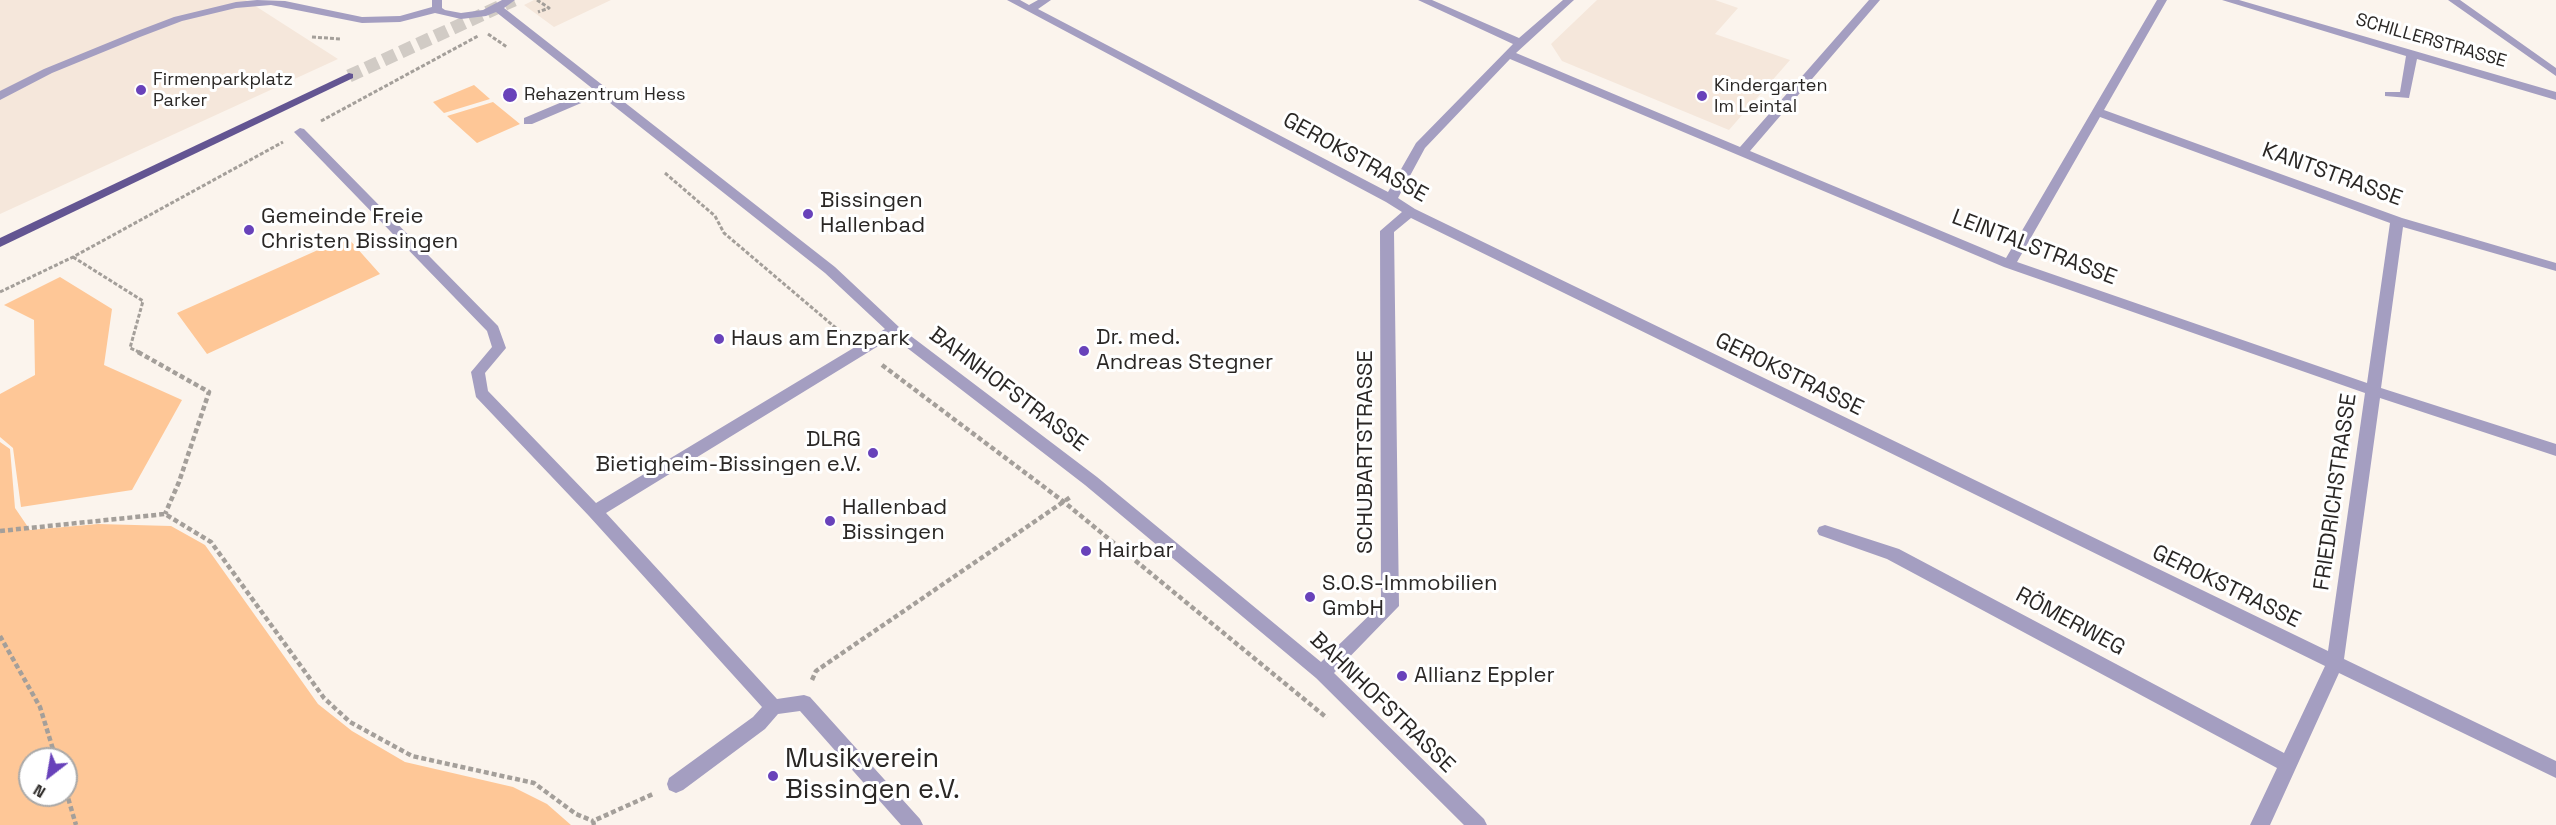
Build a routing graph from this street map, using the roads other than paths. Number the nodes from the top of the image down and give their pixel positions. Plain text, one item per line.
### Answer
1 (1012, 0) edge
2 (1046, 0) edge
3 (1423, 0) edge
4 (1569, 0) edge
5 (1875, 0) edge
6 (2162, 0) edge
7 (2227, 0) edge
8 (2453, 0) edge
9 (288, 2) edge
10 (437, 4) edge
11 (504, 4) edge
12 (1029, 9) junction
13 (1520, 43) junction
14 (1508, 54) junction
15 (2412, 55) junction
16 (2556, 73) edge
17 (349, 76) tunnel mouth
18 (599, 91) junction
19 (2389, 94) dead end
20 (0, 96) edge
21 (2556, 96) edge
22 (2097, 112) junction
23 (528, 121) dead end
24 (300, 132) road end
25 (1741, 153) junction
26 (1391, 199) junction
27 (1410, 212) junction
28 (2397, 222) junction
29 (0, 243) edge
30 (2009, 264) junction
31 (2556, 267) edge
32 (894, 330) junction
33 (2375, 391) junction
34 (2556, 450) edge
35 (595, 512) junction
36 (1825, 531) dead end
37 (2335, 663) junction
38 (1322, 673) junction
39 (773, 707) junction
40 (2289, 765) junction
41 (2556, 770) edge
42 (676, 784) road end
43 (913, 825) edge
44 (1476, 825) edge
45 (2259, 825) edge

1 - 12 street, GEROKSTRASSE
2 - 12 street
3 - 13 street
4 - 13 street
5 - 25 street
6 - 22 street
7 - 15 street, SCHILLERSTRASSE
8 - 16 street
9 - 10 street
9 - 20 street
10 - 11 street
11 - 18 street, BAHNHOFSTRASSE
12 - 26 street, GEROKSTRASSE
13 - 14 street
14 - 25 street, LEINTALSTRASSE
14 - 26 street
15 - 19 street
15 - 21 street, SCHILLERSTRASSE
17 - 29 main road
18 - 23 street
18 - 32 street, BAHNHOFSTRASSE
22 - 28 street, KANTSTRASSE
22 - 30 street
24 - 35 street
25 - 30 street, LEINTALSTRASSE
26 - 27 street, GEROKSTRASSE
27 - 37 street, GEROKSTRASSE
27 - 38 street, SCHUBARTSTRASSE
28 - 31 street, KANTSTRASSE
28 - 33 street, FRIEDRICHSTRASSE
30 - 33 street, LEINTALSTRASSE
32 - 35 street
32 - 38 street, BAHNHOFSTRASSE
33 - 34 street, LEINTALSTRASSE
33 - 37 street, FRIEDRICHSTRASSE
35 - 39 street
36 - 40 street, RÖMERWEG
37 - 40 street, FRIEDRICHSTRASSE
37 - 41 street, GEROKSTRASSE
38 - 44 street, BAHNHOFSTRASSE
39 - 42 street
39 - 43 street
40 - 45 street, FRIEDRICHSTRASSE

